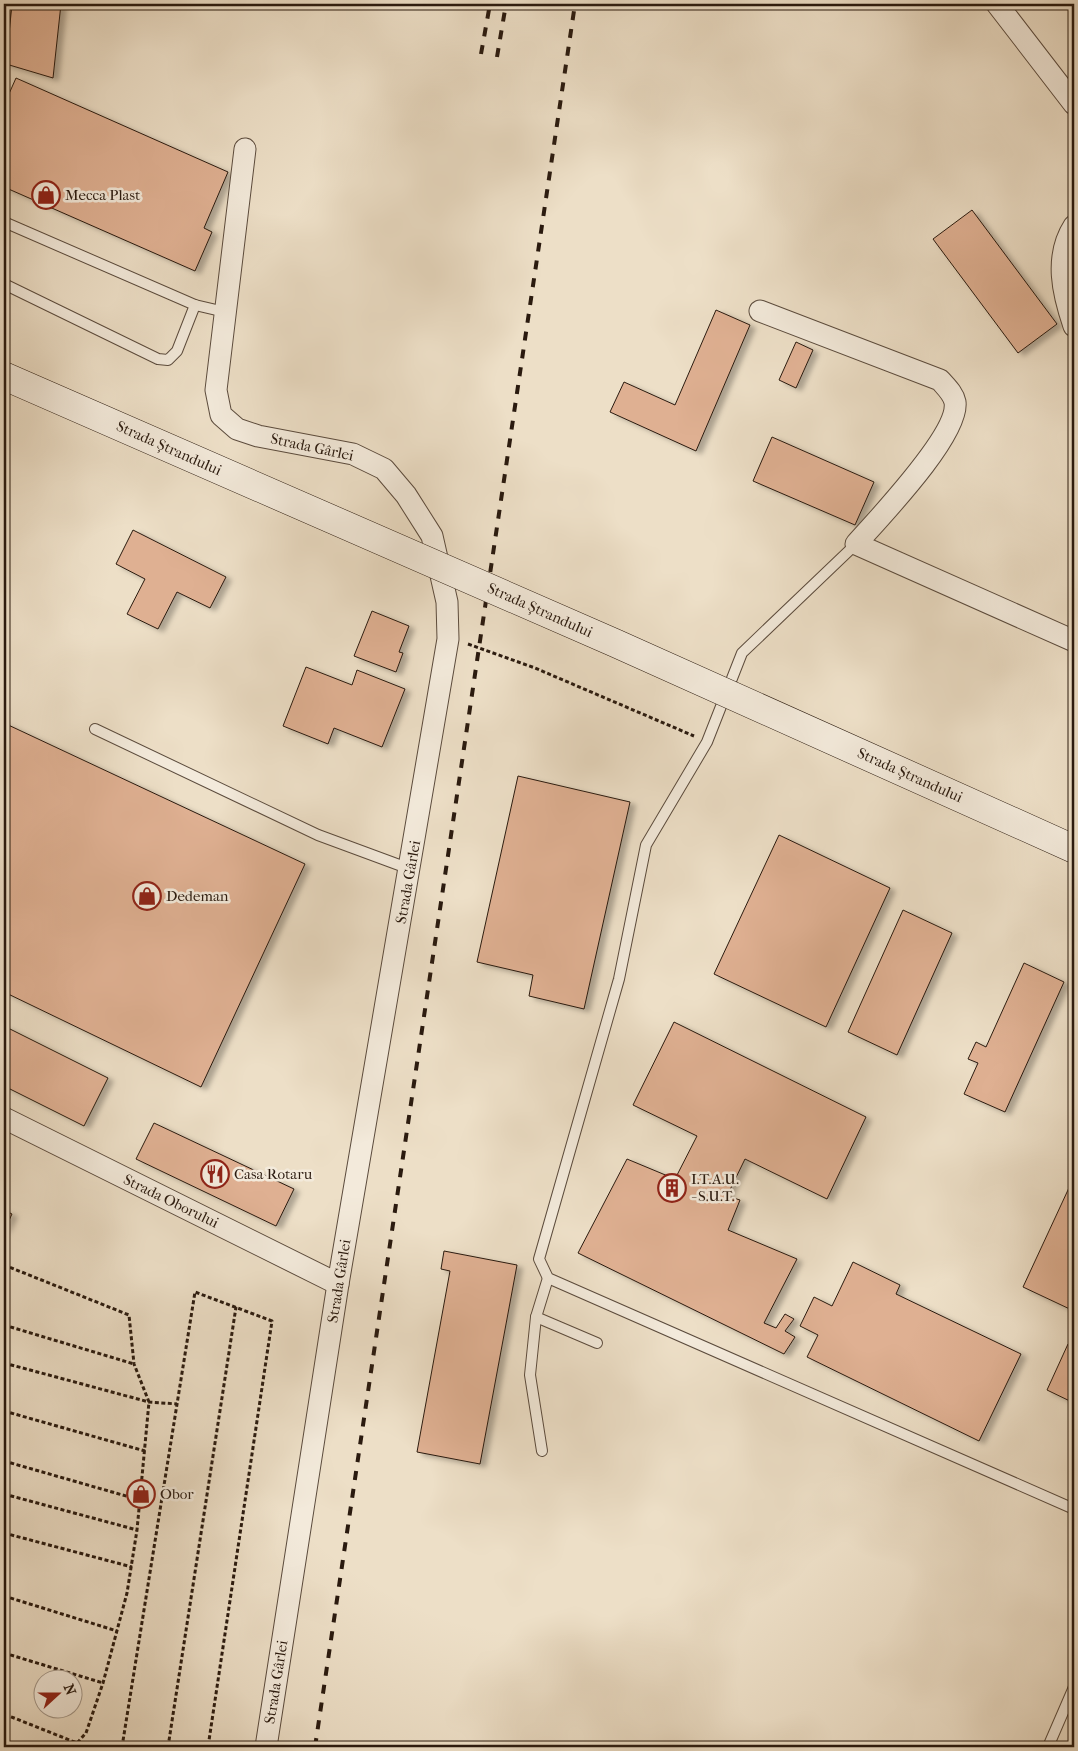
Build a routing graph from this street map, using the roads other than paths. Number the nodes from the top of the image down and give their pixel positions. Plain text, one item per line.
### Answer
1 (997, 4) edge
2 (1074, 104) edge
3 (245, 150) dead end
4 (4, 222) edge
5 (1074, 226) edge
6 (4, 284) edge
7 (195, 305) junction
8 (760, 311) dead end
9 (225, 312) junction
10 (1074, 326) edge
11 (4, 376) edge
12 (856, 544) junction
13 (1074, 641) edge
14 (95, 729) dead end
15 (1074, 849) edge
16 (410, 869) junction
17 (4, 1118) edge
18 (548, 1278) junction
19 (338, 1284) junction
20 (536, 1317) junction
21 (598, 1343) dead end
22 (542, 1451) dead end
23 (1074, 1510) edge
24 (1074, 1687) edge
25 (266, 1747) edge
26 (1048, 1747) edge

1 - 2 street
3 - 9 street, Strada Gârlei
4 - 7 lane
5 - 10 street
6 - 7 lane
7 - 9 lane
8 - 12 street
9 - 16 street, Strada Gârlei
11 - 15 main road, Strada Ștrandului, bridge
12 - 13 street
12 - 18 lane
14 - 16 lane
16 - 19 street, Strada Gârlei
17 - 19 street, Strada Oborului
18 - 20 lane
18 - 23 lane
19 - 25 street, Strada Gârlei
20 - 21 lane
20 - 22 lane
24 - 26 lane

